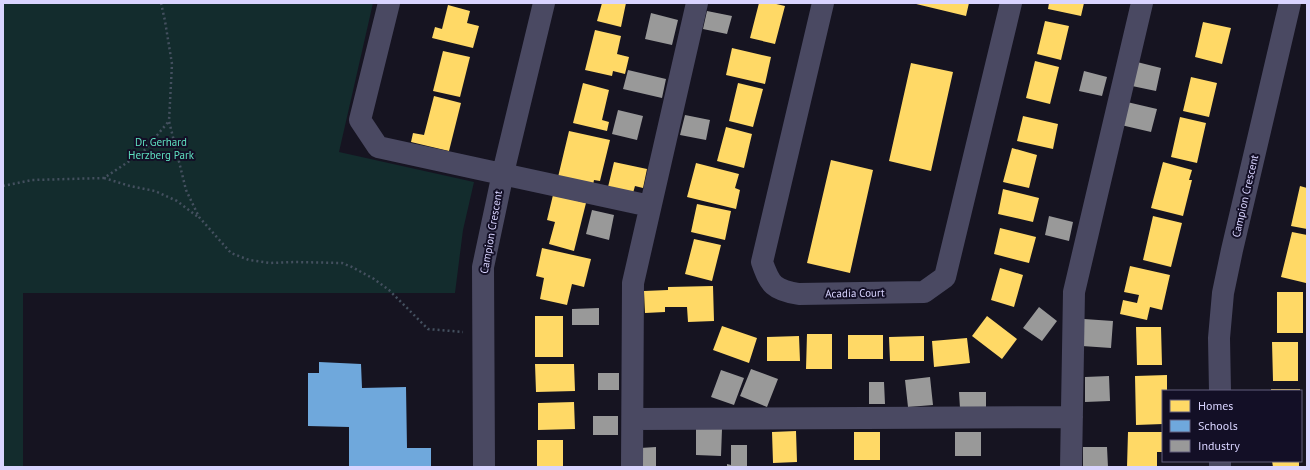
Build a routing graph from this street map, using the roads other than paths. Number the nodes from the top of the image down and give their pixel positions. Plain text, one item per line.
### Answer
1 (389, 3) edge
2 (544, 3) edge
3 (697, 3) edge
4 (823, 3) edge
5 (1011, 3) edge
6 (1142, 3) edge
7 (1290, 3) edge
8 (503, 173) junction
9 (650, 206) junction
10 (1220, 390) edge
11 (1072, 417) junction
12 (633, 419) junction
13 (484, 467) edge
14 (632, 467) edge
15 (1071, 467) edge

1 - 8 street
2 - 8 street, Campion Crescent
3 - 9 street
4 - 5 street, Acadia Court
6 - 11 street
7 - 10 street, Campion Crescent
8 - 9 street
8 - 13 street, Campion Crescent
9 - 12 street
11 - 12 street
11 - 15 street
12 - 14 street

